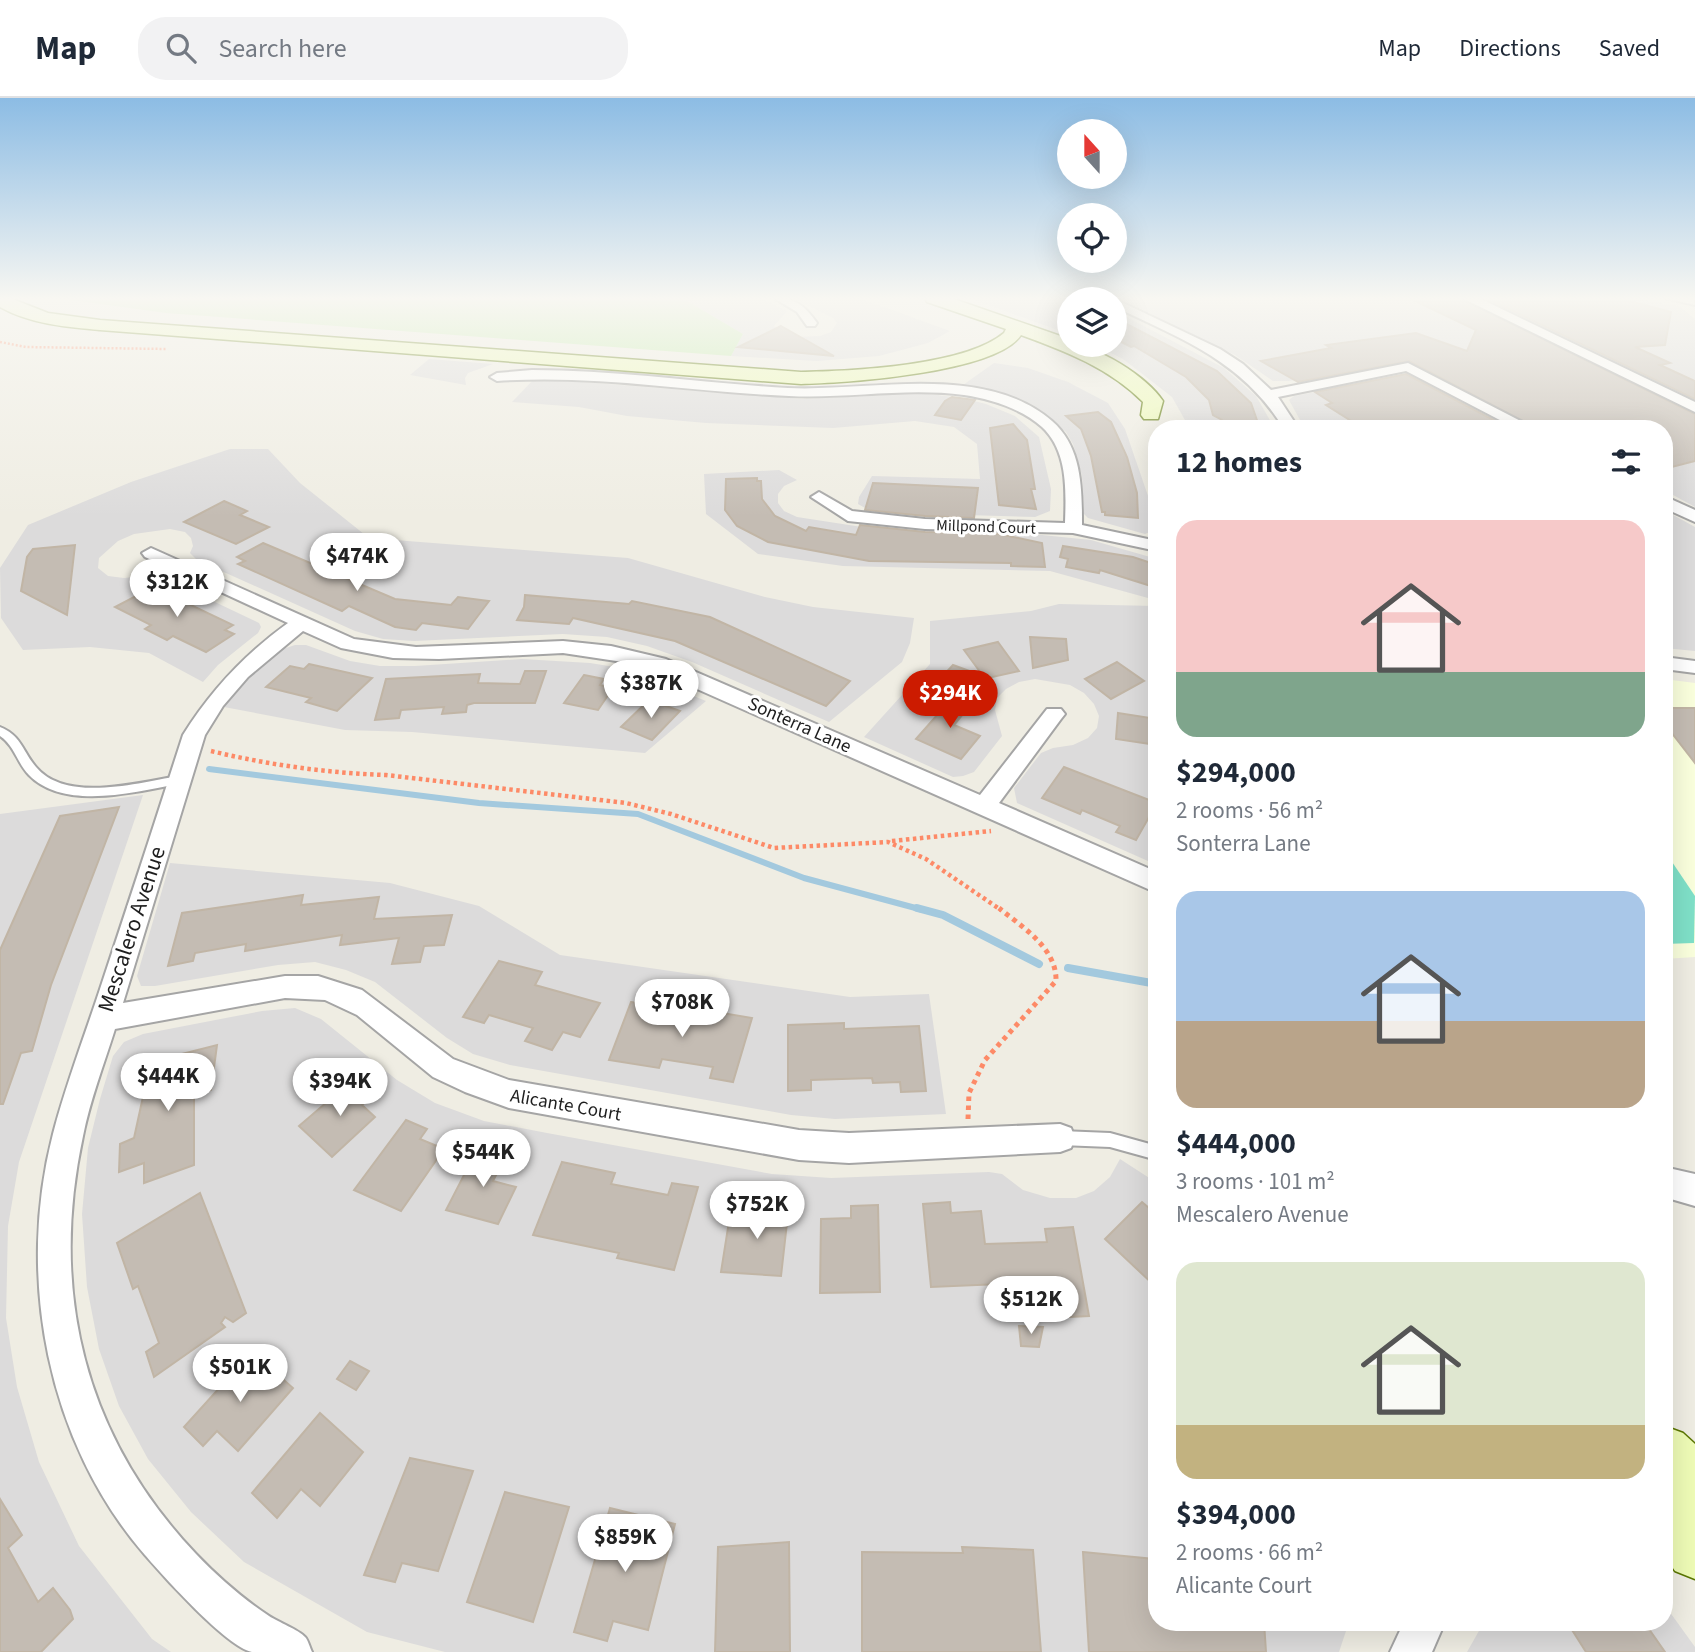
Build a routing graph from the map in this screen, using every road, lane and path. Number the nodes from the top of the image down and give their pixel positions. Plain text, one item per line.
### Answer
1 (702, 371) edge
2 (906, 371) edge
3 (1091, 371) edge
4 (1245, 371) edge
5 (1390, 371) edge
6 (1415, 371) edge
7 (1617, 371) edge
8 (497, 377) dead end
9 (1271, 394) junction
10 (1695, 408) edge
11 (1153, 420) edge
12 (1287, 420) edge
13 (1511, 420) edge
14 (819, 497) dead end
15 (1673, 506) edge
16 (1695, 517) edge
17 (1073, 528) junction
18 (1148, 544) edge
19 (151, 553) dead end
20 (301, 623) junction
21 (1673, 664) edge
22 (1695, 667) edge
23 (1054, 714) dead end
24 (0, 731) edge
25 (182, 767) junction
26 (984, 806) junction
27 (1007, 817) junction
28 (888, 842) junction
29 (1148, 879) edge
30 (103, 1019) junction
31 (1060, 1138) joint
32 (968, 1142) junction
33 (1148, 1151) edge
34 (1673, 1184) edge
35 (1695, 1190) edge
36 (1673, 1460) edge
37 (1695, 1479) edge
38 (1673, 1521) edge
39 (1695, 1551) edge
40 (1420, 1631) edge
41 (291, 1652) edge
42 (1410, 1652) edge

1 - 2 street
3 - 11 street
4 - 9 street
5 - 9 street
6 - 13 street
7 - 10 street
8 - 17 street
9 - 12 street
14 - 17 street, Millpond Court
15 - 16 street
17 - 18 street, Millpond Court
19 - 20 street, Sonterra Lane
20 - 25 street, Mescalero Avenue
20 - 26 street, Sonterra Lane
21 - 22 street
23 - 26 street
24 - 25 lane
25 - 28 path
25 - 30 street, Mescalero Avenue
26 - 27 street, Sonterra Lane
27 - 28 path
27 - 29 street, Sonterra Lane
28 - 32 path
30 - 32 street, Alicante Court
30 - 41 street, Mescalero Avenue
31 - 32 street, Alicante Court
31 - 33 lane
34 - 35 street
36 - 37 street
38 - 39 street
40 - 42 street

